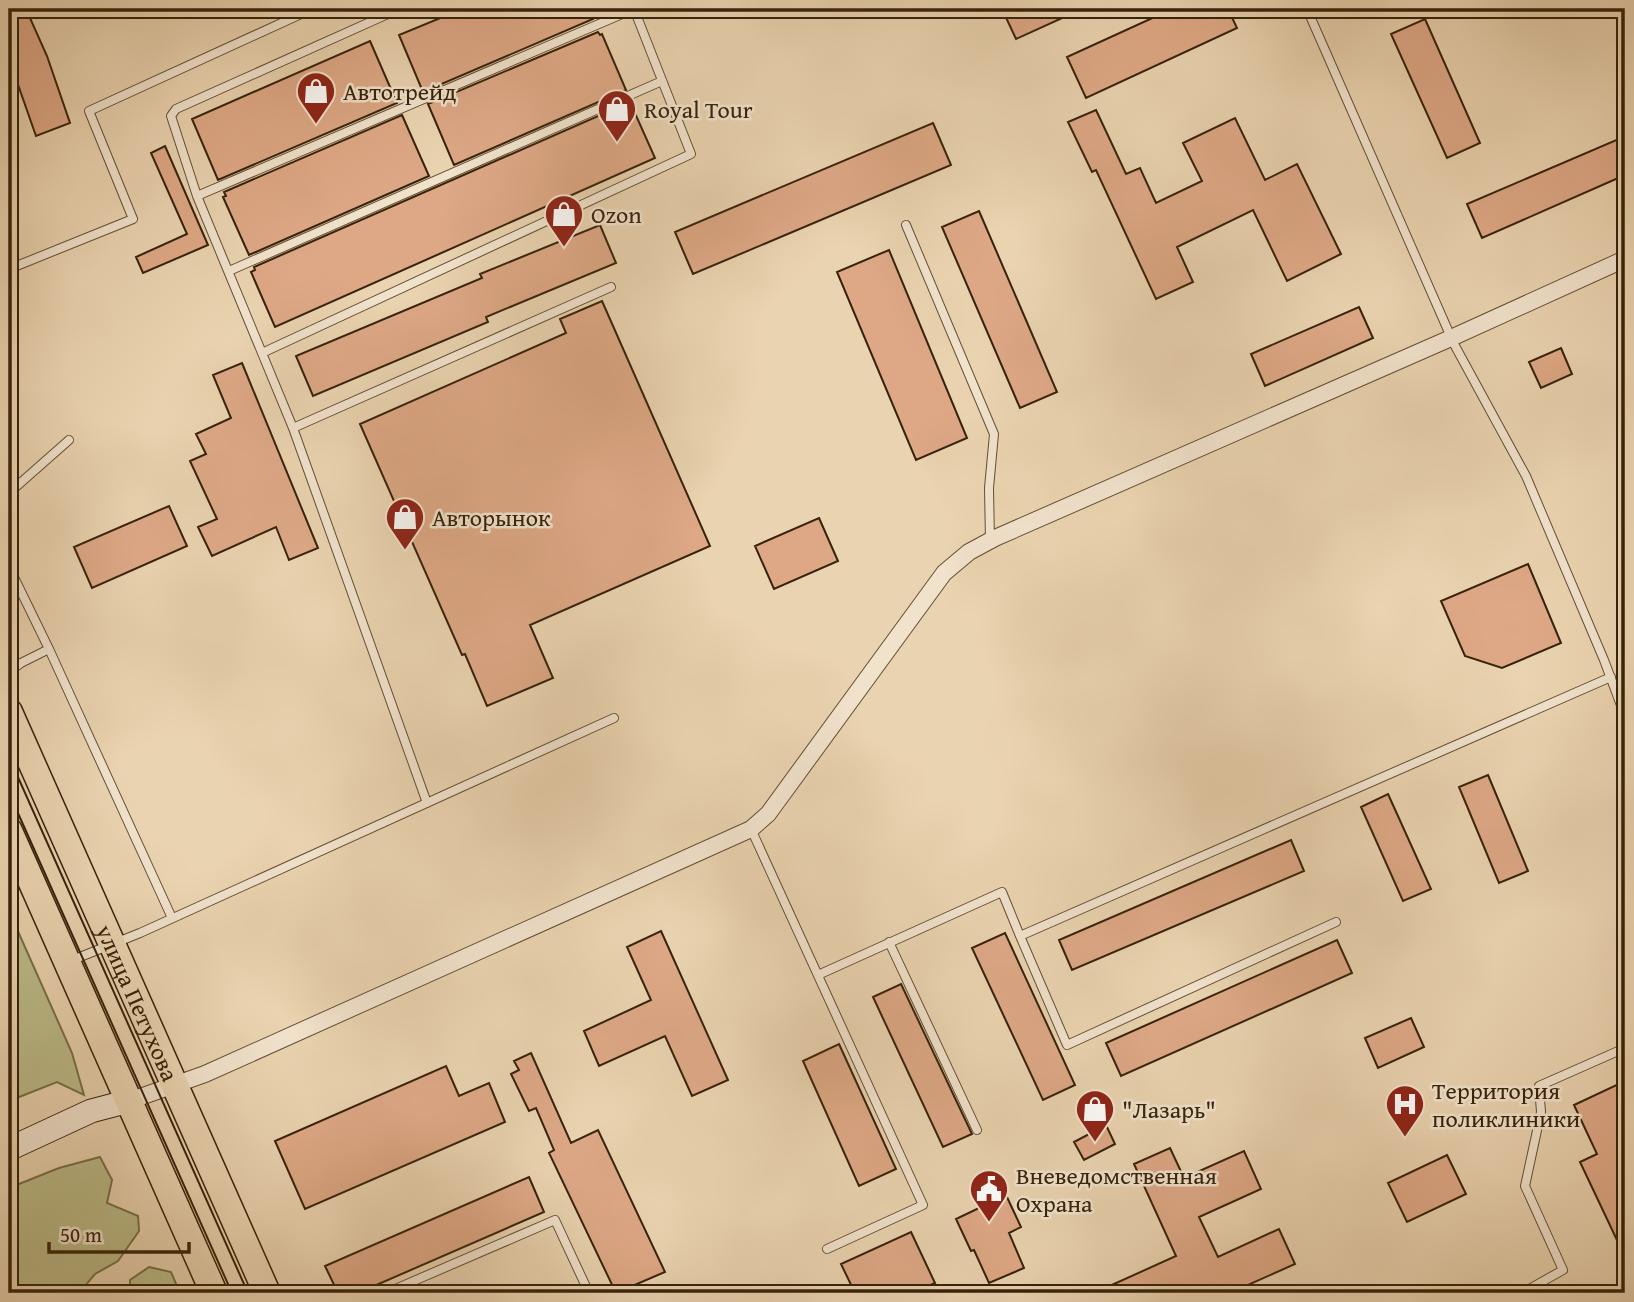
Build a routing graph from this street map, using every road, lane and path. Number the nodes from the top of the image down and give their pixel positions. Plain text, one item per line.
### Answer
1 (312, 9) edge
2 (399, 9) edge
3 (634, 9) edge
4 (1307, 9) edge
5 (662, 80) junction
6 (197, 196) junction
7 (906, 225) dead end
8 (1625, 259) edge
9 (9, 269) edge
10 (229, 271) junction
11 (611, 287) dead end
12 (1451, 338) junction
13 (262, 353) junction
14 (293, 428) junction
15 (69, 440) dead end
16 (9, 493) edge
17 (990, 541) junction
18 (9, 567) edge
19 (49, 649) junction
20 (9, 672) edge
21 (1611, 677) junction
22 (9, 712) edge
23 (1625, 716) edge
24 (614, 718) dead end
25 (427, 803) junction
26 (751, 829) junction
27 (9, 831) edge
28 (172, 919) junction
29 (1336, 922) dead end
30 (1020, 936) junction
31 (111, 942) junction
32 (890, 942) junction
33 (67, 962) junction
34 (817, 975) junction
35 (1625, 1048) edge
36 (174, 1084) junction
37 (129, 1101) junction
38 (977, 1130) dead end
39 (9, 1149) edge
40 (827, 1250) dead end
41 (214, 1293) edge
42 (267, 1293) edge
43 (386, 1293) edge
44 (589, 1293) edge
45 (1533, 1293) edge

1 - 9 lane
2 - 6 lane
3 - 5 lane
3 - 6 lane
4 - 12 lane
5 - 10 lane
5 - 13 lane
6 - 10 lane
7 - 17 lane
8 - 12 street
10 - 13 lane
11 - 14 lane
12 - 17 street
12 - 21 lane
13 - 14 lane
14 - 25 lane
15 - 16 lane
17 - 26 street
18 - 19 lane
19 - 20 lane
19 - 28 lane
21 - 23 lane
21 - 30 lane
22 - 31 highway, улица Петухова
24 - 25 lane
25 - 28 lane
26 - 34 lane
26 - 36 street
27 - 33 highway, улица Петухова
28 - 31 lane
29 - 30 lane
30 - 32 lane
31 - 33 lane
31 - 36 highway, улица Петухова
32 - 34 lane
32 - 38 lane
33 - 37 highway, улица Петухова
34 - 40 lane
35 - 45 lane
36 - 37 street
36 - 42 highway, улица Петухова
37 - 39 main road
37 - 41 highway, улица Петухова
43 - 44 lane

